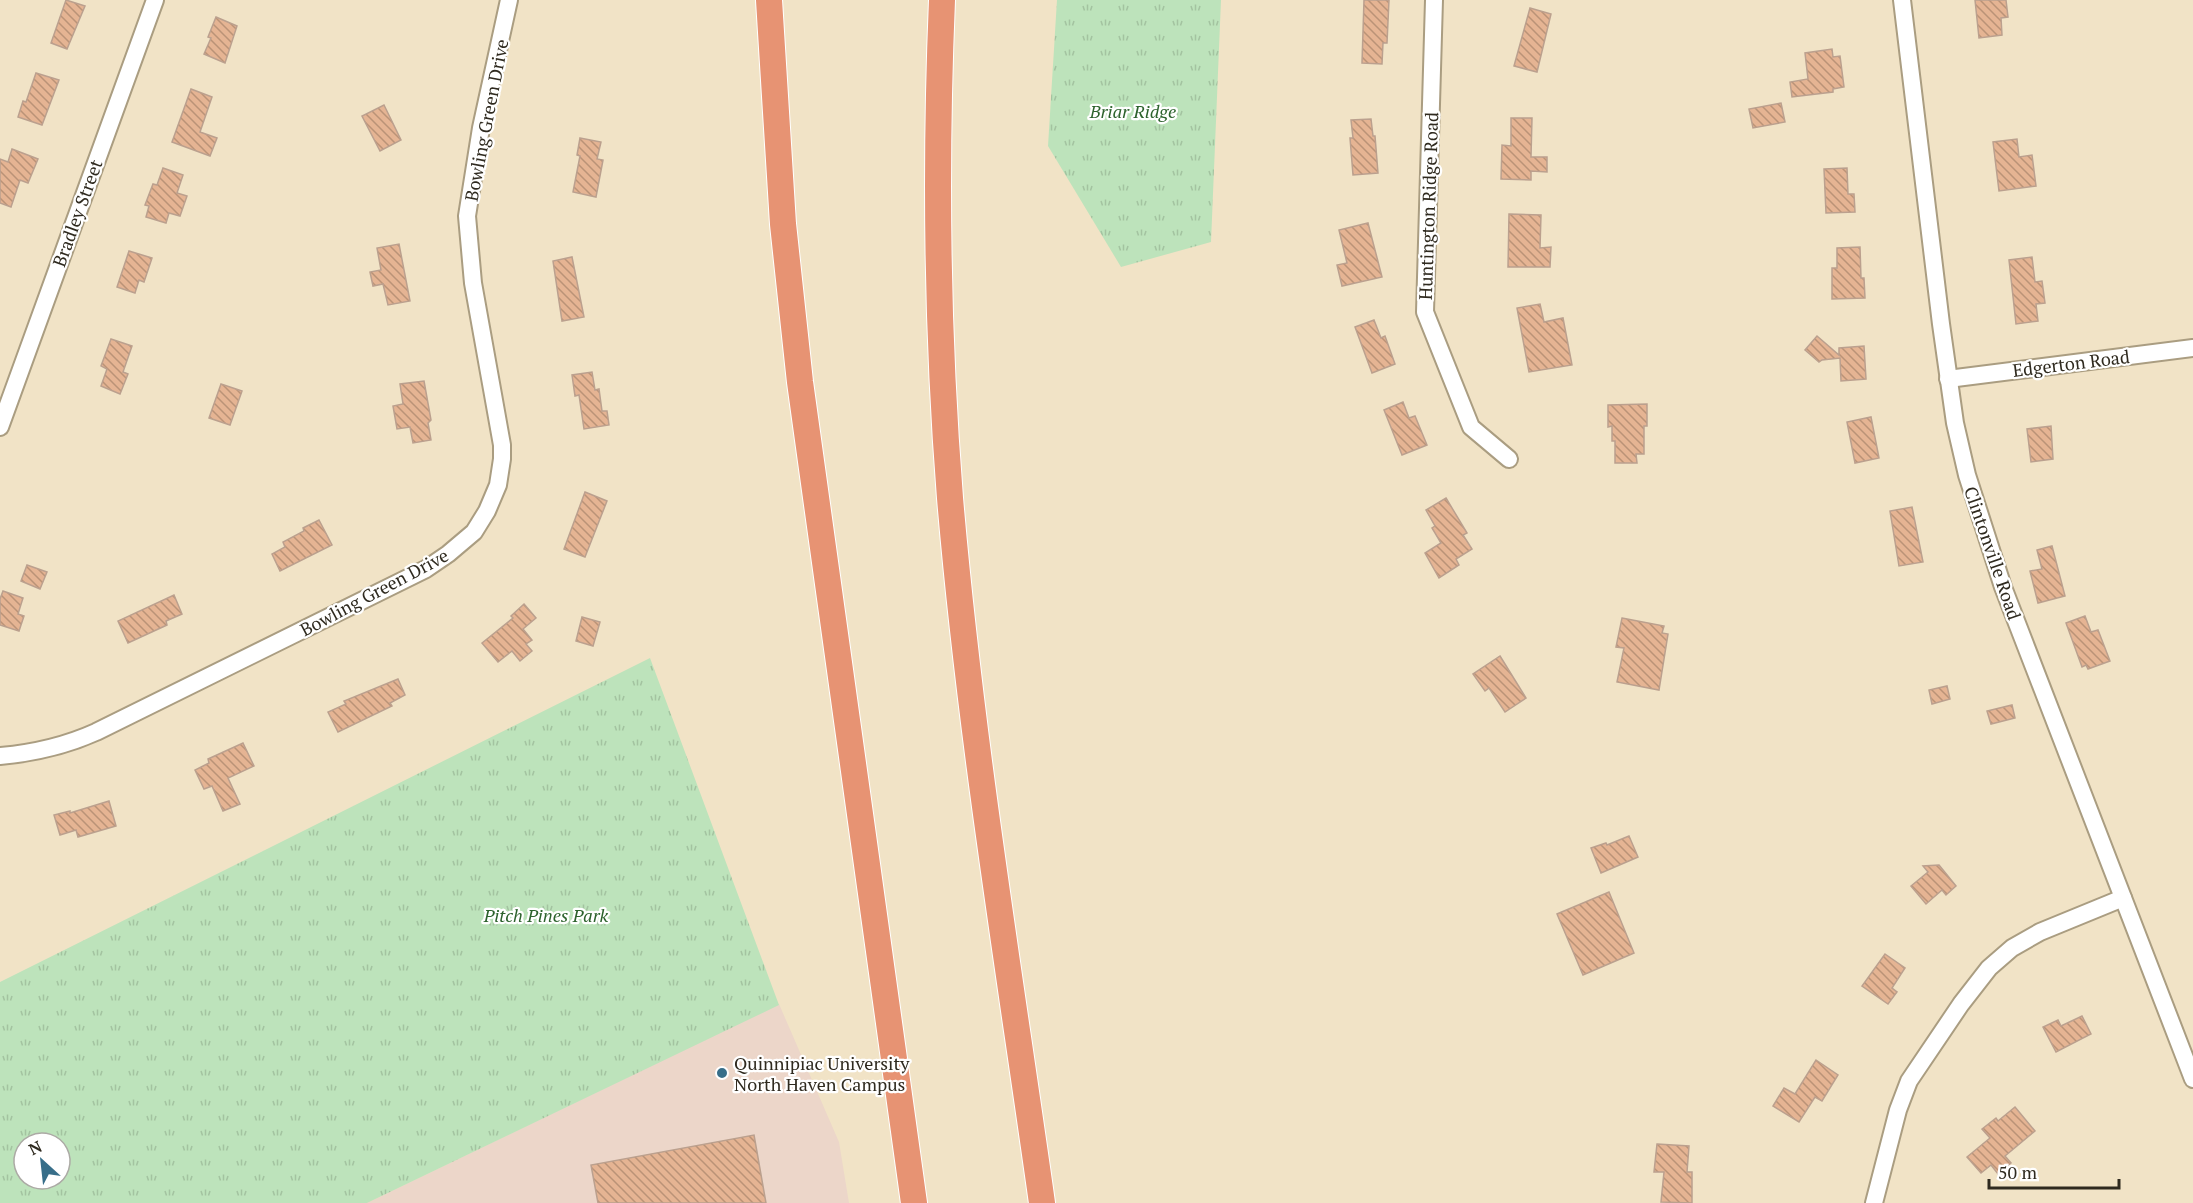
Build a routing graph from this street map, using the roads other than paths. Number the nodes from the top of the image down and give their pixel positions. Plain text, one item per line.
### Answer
1 (155, 0) edge
2 (509, 0) edge
3 (769, 0) edge
4 (942, 0) edge
5 (1434, 0) edge
6 (1902, 0) edge
7 (2193, 348) edge
8 (1948, 379) junction
9 (0, 427) edge
10 (1509, 459) dead end
11 (0, 756) edge
12 (2123, 898) junction
13 (2193, 1079) edge
14 (914, 1203) edge
15 (1042, 1203) edge
16 (1874, 1203) edge

1 - 9 street, Bradley Street
2 - 11 street, Bowling Green Drive
3 - 14 highway
4 - 15 highway
5 - 10 street, Huntington Ridge Road
6 - 8 street, Clintonville Road
7 - 8 street, Edgerton Road
8 - 12 street, Clintonville Road
12 - 13 street, Clintonville Road
12 - 16 street

